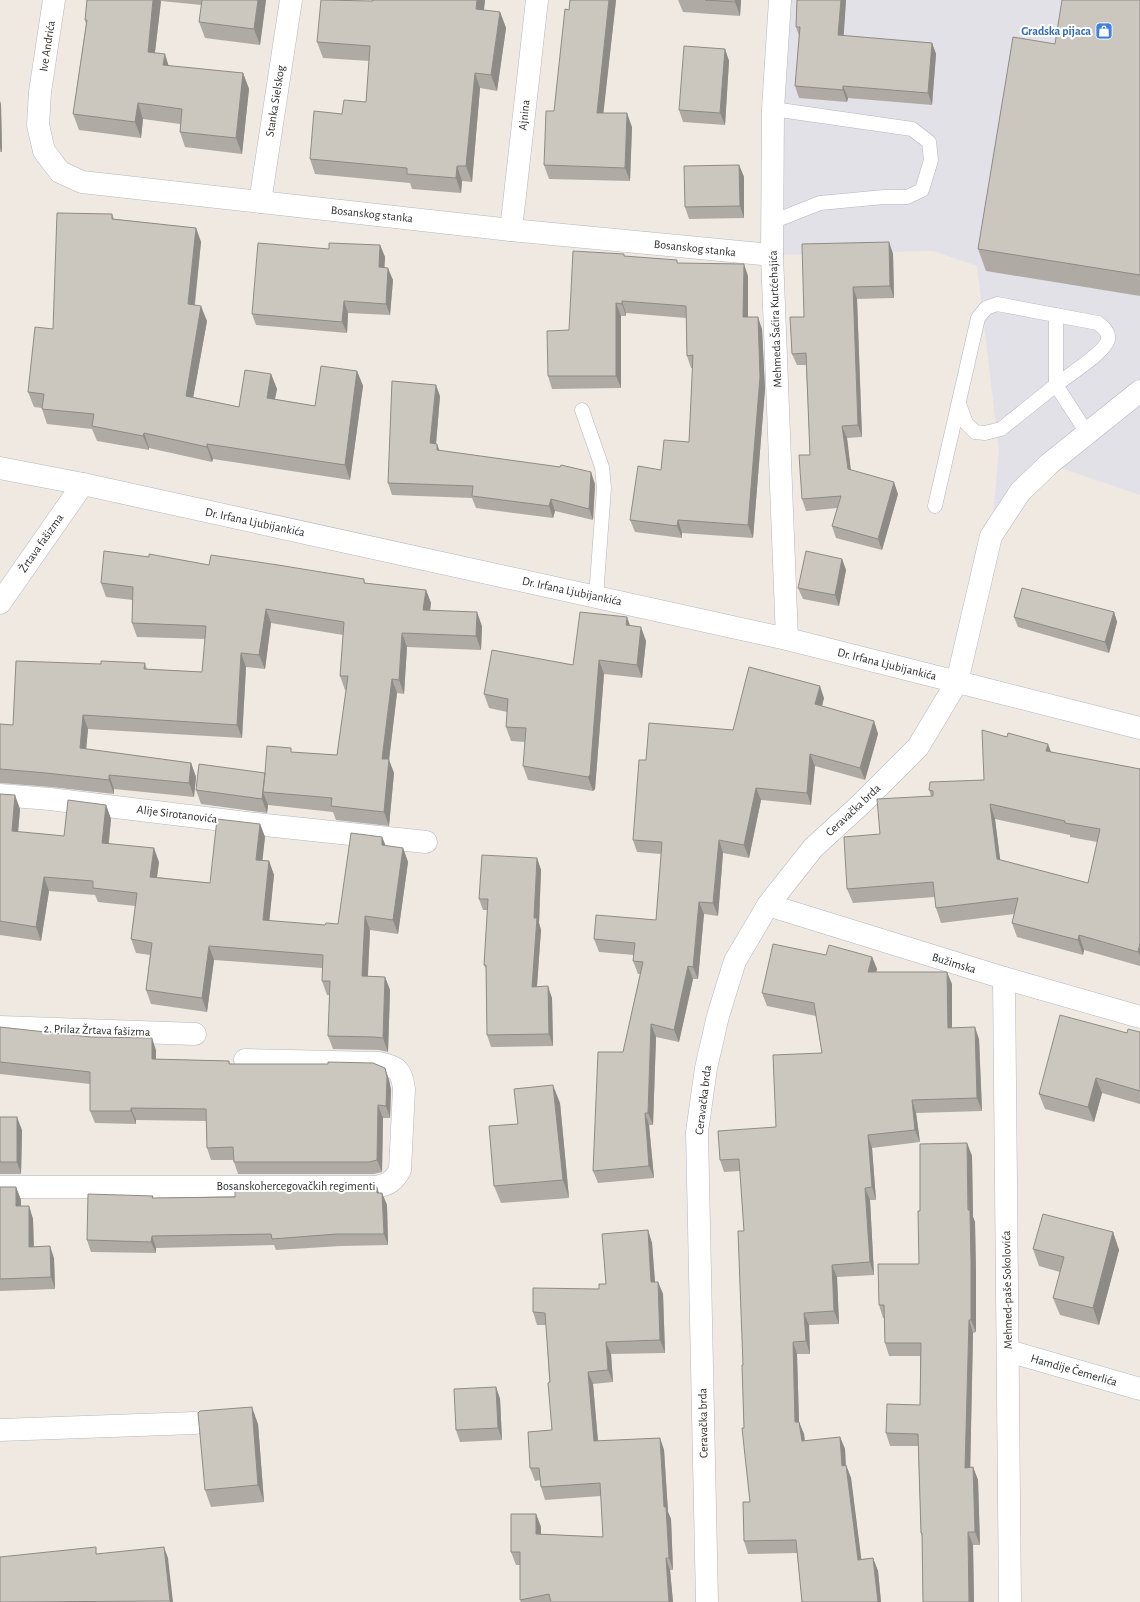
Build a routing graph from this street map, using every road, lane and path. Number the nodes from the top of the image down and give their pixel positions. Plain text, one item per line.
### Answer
1 (54, 0) edge
2 (291, 0) edge
3 (537, 0) edge
4 (780, 0) edge
5 (40, 92) joint
6 (773, 109) junction
7 (260, 202) junction
8 (772, 222) junction
9 (511, 230) junction
10 (772, 255) junction
11 (1056, 315) junction
12 (1056, 385) junction
13 (1140, 391) edge
14 (959, 404) junction
15 (582, 410) dead end
16 (1087, 433) junction
17 (0, 468) edge
18 (83, 484) junction
19 (936, 506) dead end
20 (596, 597) junction
21 (0, 603) edge
22 (787, 639) junction
23 (957, 682) junction
24 (1140, 728) edge
25 (0, 795) edge
26 (426, 842) dead end
27 (768, 905) junction
28 (1004, 978) junction
29 (1140, 1017) edge
30 (0, 1027) edge
31 (195, 1034) dead end
32 (244, 1060) dead end
33 (0, 1187) edge
34 (1008, 1351) junction
35 (1140, 1389) edge
36 (195, 1424) dead end
37 (0, 1430) edge
38 (707, 1602) edge
39 (1010, 1602) edge

1 - 5 street, Ive Andrića
2 - 7 street, Stanka Sielskog
3 - 9 street, Ajnina
4 - 6 street, Mehmeda Šaćira Kurtćehajića
5 - 7 street, Bosanskog stanka
6 - 8 street, Mehmeda Šaćira Kurtćehajića
6 - 8 lane
7 - 9 street, Bosanskog stanka
8 - 10 street, Mehmeda Šaćira Kurtćehajića
9 - 10 street, Bosanskog stanka
10 - 22 street, Mehmeda Šaćira Kurtćehajića
11 - 12 lane
11 - 12 lane
11 - 14 lane
12 - 14 lane
12 - 16 lane
13 - 16 street, Ceravačka brda
14 - 19 lane
15 - 20 lane
16 - 23 street, Ceravačka brda
17 - 18 street, Dr. Irfana Ljubijankića
18 - 20 street, Dr. Irfana Ljubijankića
18 - 21 street, Žrtava fašizma
20 - 22 street, Dr. Irfana Ljubijankića
22 - 23 street, Dr. Irfana Ljubijankića
23 - 24 street, Dr. Irfana Ljubijankića
23 - 27 street, Ceravačka brda
25 - 26 street, Alije Sirotanovića
27 - 28 street, Bužimska
27 - 38 street, Ceravačka brda
28 - 29 street, Bužimska
28 - 34 street, Mehmed-paše Sokolovića
30 - 31 street, 2. Prilaz Žrtava fašizma
32 - 33 street, Bosanskohercegovačkih regimenti
34 - 35 street, Hamdije Čemerlića
34 - 39 street, Mehmed-paše Sokolovića
36 - 37 street

